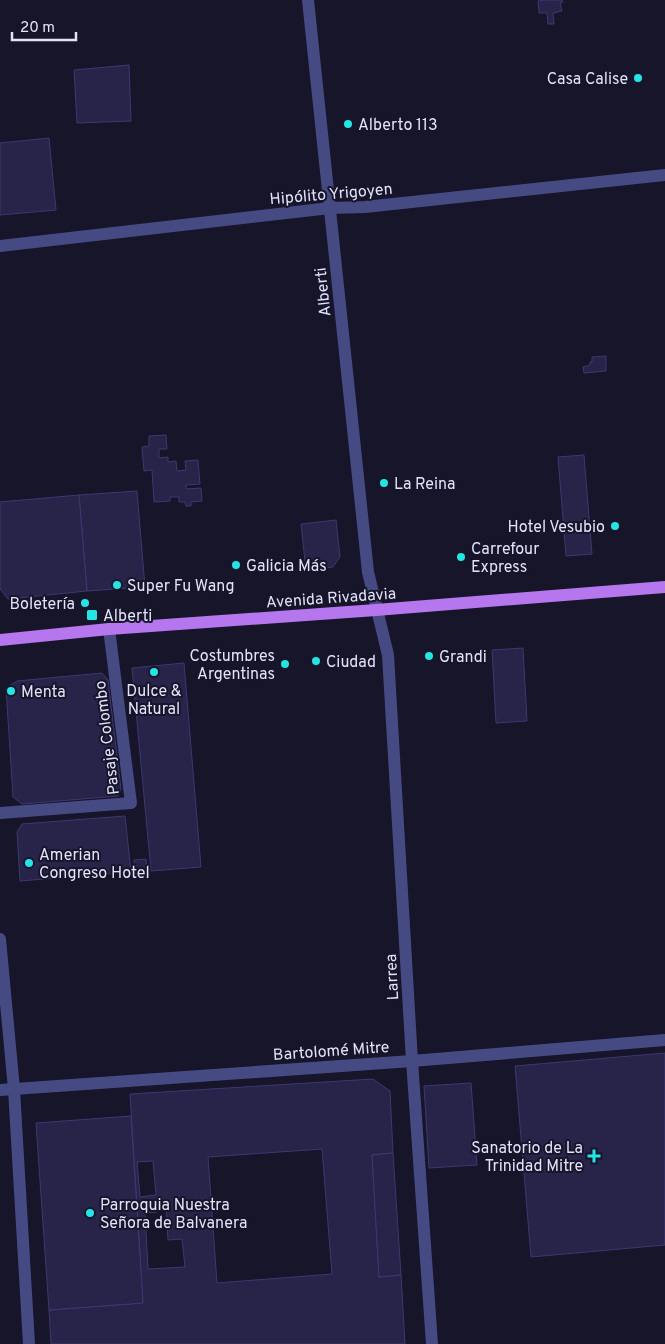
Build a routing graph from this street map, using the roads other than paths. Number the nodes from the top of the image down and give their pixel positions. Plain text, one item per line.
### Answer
1 (308, 0) edge
2 (665, 175) edge
3 (330, 208) junction
4 (0, 246) edge
5 (665, 586) edge
6 (376, 610) junction
7 (109, 629) junction
8 (0, 640) edge
9 (0, 814) edge
10 (0, 939) edge
11 (665, 1040) edge
12 (412, 1061) junction
13 (14, 1089) junction
14 (0, 1090) edge
15 (29, 1344) edge
16 (432, 1344) edge

1 - 3 street, Alberti
2 - 3 street, Hipólito Yrigoyen
3 - 4 street, Hipólito Yrigoyen
3 - 6 street, Alberti
5 - 6 main road, Avenida Rivadavia
6 - 7 main road, Avenida Rivadavia
6 - 12 street, Larrea
7 - 8 main road, Avenida Rivadavia
7 - 9 street, Pasaje Colombo
10 - 13 street
11 - 12 street, Bartolomé Mitre
12 - 13 street, Bartolomé Mitre
12 - 16 street, Larrea
13 - 14 street, Bartolomé Mitre
13 - 15 street

